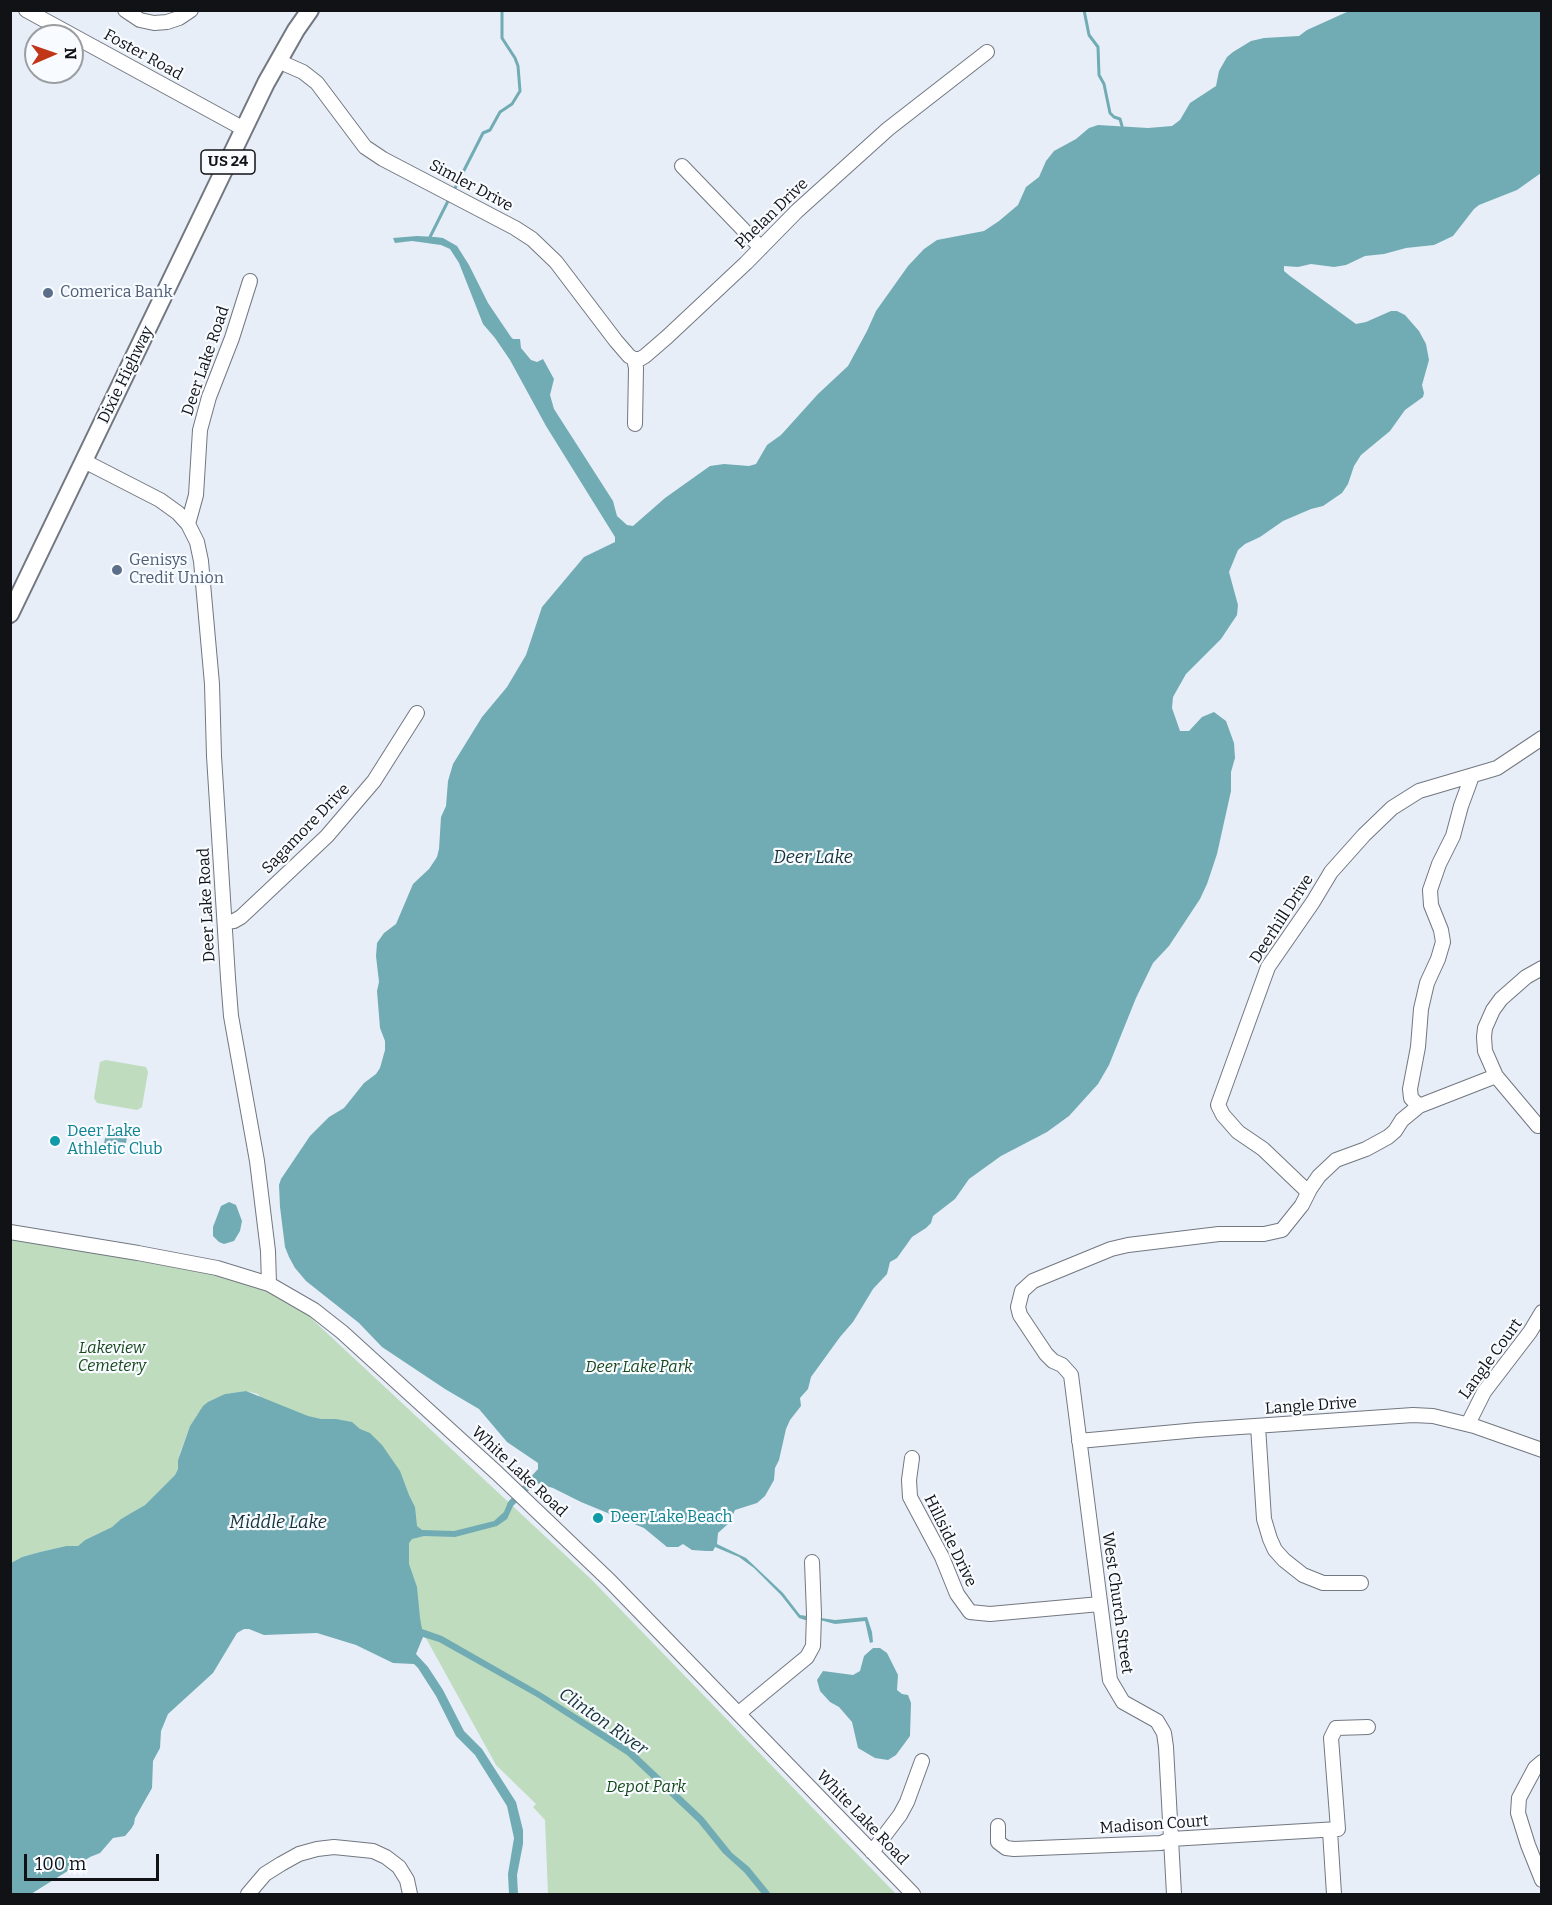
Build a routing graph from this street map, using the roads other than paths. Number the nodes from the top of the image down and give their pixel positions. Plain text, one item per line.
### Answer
1 (26, 10) edge
2 (125, 10) edge
3 (191, 10) edge
4 (310, 10) edge
5 (987, 52) dead end
6 (278, 61) junction
7 (244, 129) junction
8 (682, 166) dead end
9 (761, 248) junction
10 (250, 281) dead end
11 (634, 359) junction
12 (635, 424) dead end
13 (84, 461) junction
14 (188, 524) junction
15 (10, 614) edge
16 (417, 713) dead end
17 (1542, 738) edge
18 (1472, 776) junction
19 (225, 922) junction
20 (1542, 968) edge
21 (1496, 1077) junction
22 (1419, 1106) junction
23 (1538, 1126) dead end
24 (1308, 1192) junction
25 (10, 1232) edge
26 (269, 1284) junction
27 (1542, 1312) edge
28 (1468, 1424) junction
29 (1258, 1426) junction
30 (1079, 1441) junction
31 (1542, 1450) edge
32 (912, 1458) dead end
33 (812, 1562) dead end
34 (1361, 1583) dead end
35 (1100, 1604) junction
36 (739, 1713) junction
37 (1368, 1727) dead end
38 (922, 1761) dead end
39 (1542, 1762) edge
40 (998, 1826) dead end
41 (1330, 1831) junction
42 (1171, 1839) junction
43 (872, 1852) junction
44 (1542, 1880) edge
45 (248, 1894) edge
46 (410, 1894) edge
47 (913, 1894) edge
48 (1174, 1894) edge
49 (1334, 1894) edge

1 - 7 street, Foster Road
2 - 3 street
4 - 6 main road, Dixie Highway / US 24
5 - 9 street, Phelan Drive
6 - 7 main road, Dixie Highway / US 24
6 - 11 street, Simler Drive
7 - 13 main road, Dixie Highway / US 24
8 - 9 street
9 - 11 street, Phelan Drive
10 - 14 street, Deer Lake Road
11 - 12 street
13 - 14 street, Deer Lake Road
13 - 15 main road, Dixie Highway / US 24
14 - 19 street, Deer Lake Road
16 - 19 street, Sagamore Drive
17 - 18 street, Deerhill Drive
18 - 22 street
18 - 24 street, Deerhill Drive
19 - 26 street, Deer Lake Road
20 - 21 street
21 - 22 street
21 - 23 street
22 - 24 street
24 - 30 street, West Church Street
25 - 26 street, White Lake Road
26 - 36 street, White Lake Road
27 - 28 street, Langle Court
28 - 29 street, Langle Drive
28 - 31 street, Langle Drive
29 - 30 street, Langle Drive
29 - 34 street
30 - 35 street, West Church Street
32 - 35 street, Hillside Drive
33 - 36 street
35 - 42 street, West Church Street
36 - 43 street, White Lake Road
37 - 41 street
38 - 43 street
39 - 44 street
40 - 42 street, Madison Court
41 - 42 street, Madison Court
41 - 49 street
42 - 48 street, West Church Street
43 - 47 street, White Lake Road
45 - 46 street

